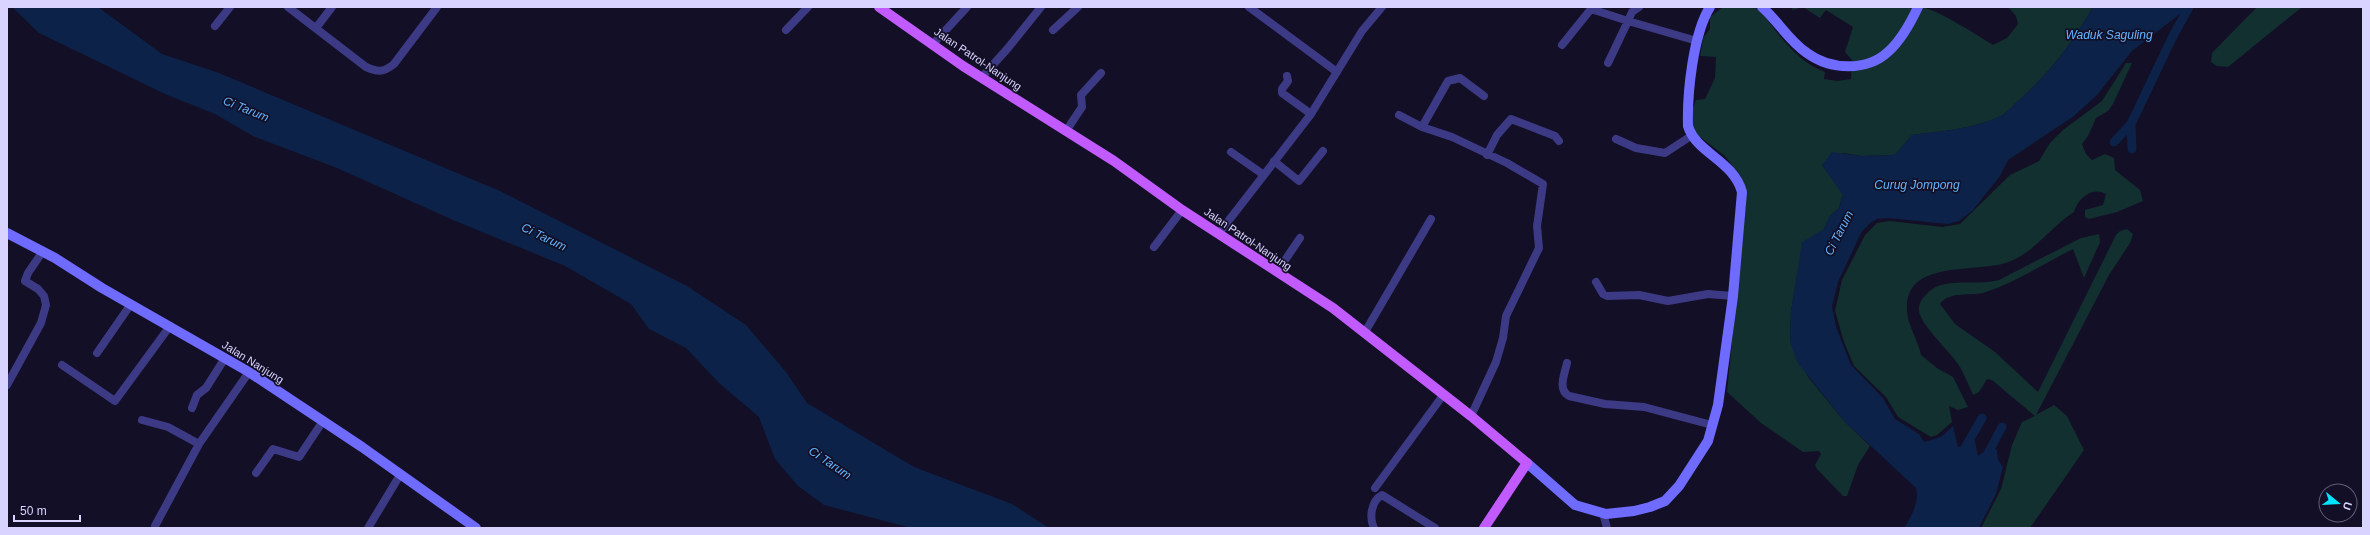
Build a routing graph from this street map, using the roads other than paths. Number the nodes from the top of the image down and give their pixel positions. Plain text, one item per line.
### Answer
1 (230, 7) edge
2 (288, 7) edge
3 (332, 7) edge
4 (437, 7) edge
5 (808, 7) edge
6 (880, 7) edge
7 (968, 7) edge
8 (1041, 7) edge
9 (1078, 7) edge
10 (1249, 7) edge
11 (1382, 7) edge
12 (1639, 7) edge
13 (1710, 7) edge
14 (1762, 7) edge
15 (1918, 7) edge
16 (1591, 8) edge
17 (1628, 21) junction
18 (214, 26) dead end
19 (316, 28) junction
20 (786, 30) dead end
21 (1053, 30) dead end
22 (1697, 41) junction
23 (933, 44) junction
24 (1562, 45) dead end
25 (1608, 63) dead end
26 (1337, 72) junction
27 (1101, 73) dead end
28 (982, 76) junction
29 (1287, 76) dead end
30 (1484, 96) dead end
31 (1311, 114) junction
32 (1400, 114) dead end
33 (1422, 127) junction
34 (1066, 131) junction
35 (1691, 136) junction
36 (1616, 139) dead end
37 (1559, 141) dead end
38 (1323, 151) dead end
39 (1231, 152) dead end
40 (1486, 155) junction
41 (1274, 161) junction
42 (1264, 175) junction
43 (1182, 210) junction
44 (1431, 219) dead end
45 (7, 233) edge
46 (1219, 233) junction
47 (1300, 238) dead end
48 (1154, 247) dead end
49 (43, 252) junction
50 (1277, 272) junction
51 (1596, 282) dead end
52 (1733, 296) junction
53 (131, 304) junction
54 (170, 326) junction
55 (1365, 332) junction
56 (97, 353) dead end
57 (225, 358) junction
58 (1567, 363) dead end
59 (62, 365) dead end
60 (249, 372) junction
61 (7, 384) edge
62 (1444, 394) junction
63 (192, 408) dead end
64 (1471, 416) junction
65 (142, 420) dead end
66 (323, 421) junction
67 (1712, 425) junction
68 (199, 444) junction
69 (1527, 463) junction
70 (256, 473) dead end
71 (400, 475) junction
72 (1375, 488) dead end
73 (1603, 513) junction
74 (155, 526) dead end
75 (368, 528) edge
76 (476, 528) edge
77 (1374, 528) edge
78 (1435, 528) edge
79 (1484, 528) edge
80 (1607, 528) edge

1 - 18 street
2 - 19 street
3 - 19 street
4 - 19 street
5 - 20 street
6 - 23 main road, Jalan Patrol-Nanjung
7 - 23 street
8 - 28 street
9 - 21 street
10 - 26 street
11 - 26 street
12 - 17 street
13 - 22 street
14 - 15 street
16 - 17 street
16 - 24 street
17 - 22 street
17 - 25 street
22 - 35 street
23 - 28 main road, Jalan Patrol-Nanjung
26 - 31 street
27 - 34 street
28 - 34 main road, Jalan Patrol-Nanjung
29 - 31 street
30 - 33 street
31 - 41 street
32 - 33 street
33 - 40 street
34 - 43 main road, Jalan Patrol-Nanjung
35 - 36 street
35 - 52 street
37 - 40 street
38 - 41 street
39 - 42 street
40 - 64 street
41 - 42 street
42 - 46 street
43 - 46 main road, Jalan Patrol-Nanjung
43 - 48 street
44 - 55 street
45 - 49 street, Jalan Nanjung
46 - 50 main road, Jalan Patrol-Nanjung
47 - 50 street
49 - 53 street, Jalan Nanjung
49 - 61 street
50 - 55 main road, Jalan Patrol-Nanjung
51 - 52 street
52 - 67 street
53 - 54 street, Jalan Nanjung
53 - 56 street
54 - 57 street, Jalan Nanjung
54 - 59 street
55 - 62 main road, Jalan Patrol-Nanjung
57 - 60 street, Jalan Nanjung
57 - 63 street
58 - 67 street
60 - 66 street, Jalan Nanjung
60 - 68 street
62 - 64 main road, Jalan Patrol-Nanjung
62 - 72 street
64 - 69 main road, Jalan Patrol-Nanjung
65 - 68 street
66 - 70 street
66 - 71 street, Jalan Nanjung
67 - 73 street
68 - 74 street
69 - 73 street
69 - 79 main road
71 - 75 street
71 - 76 street, Jalan Nanjung
73 - 80 street
77 - 78 street

